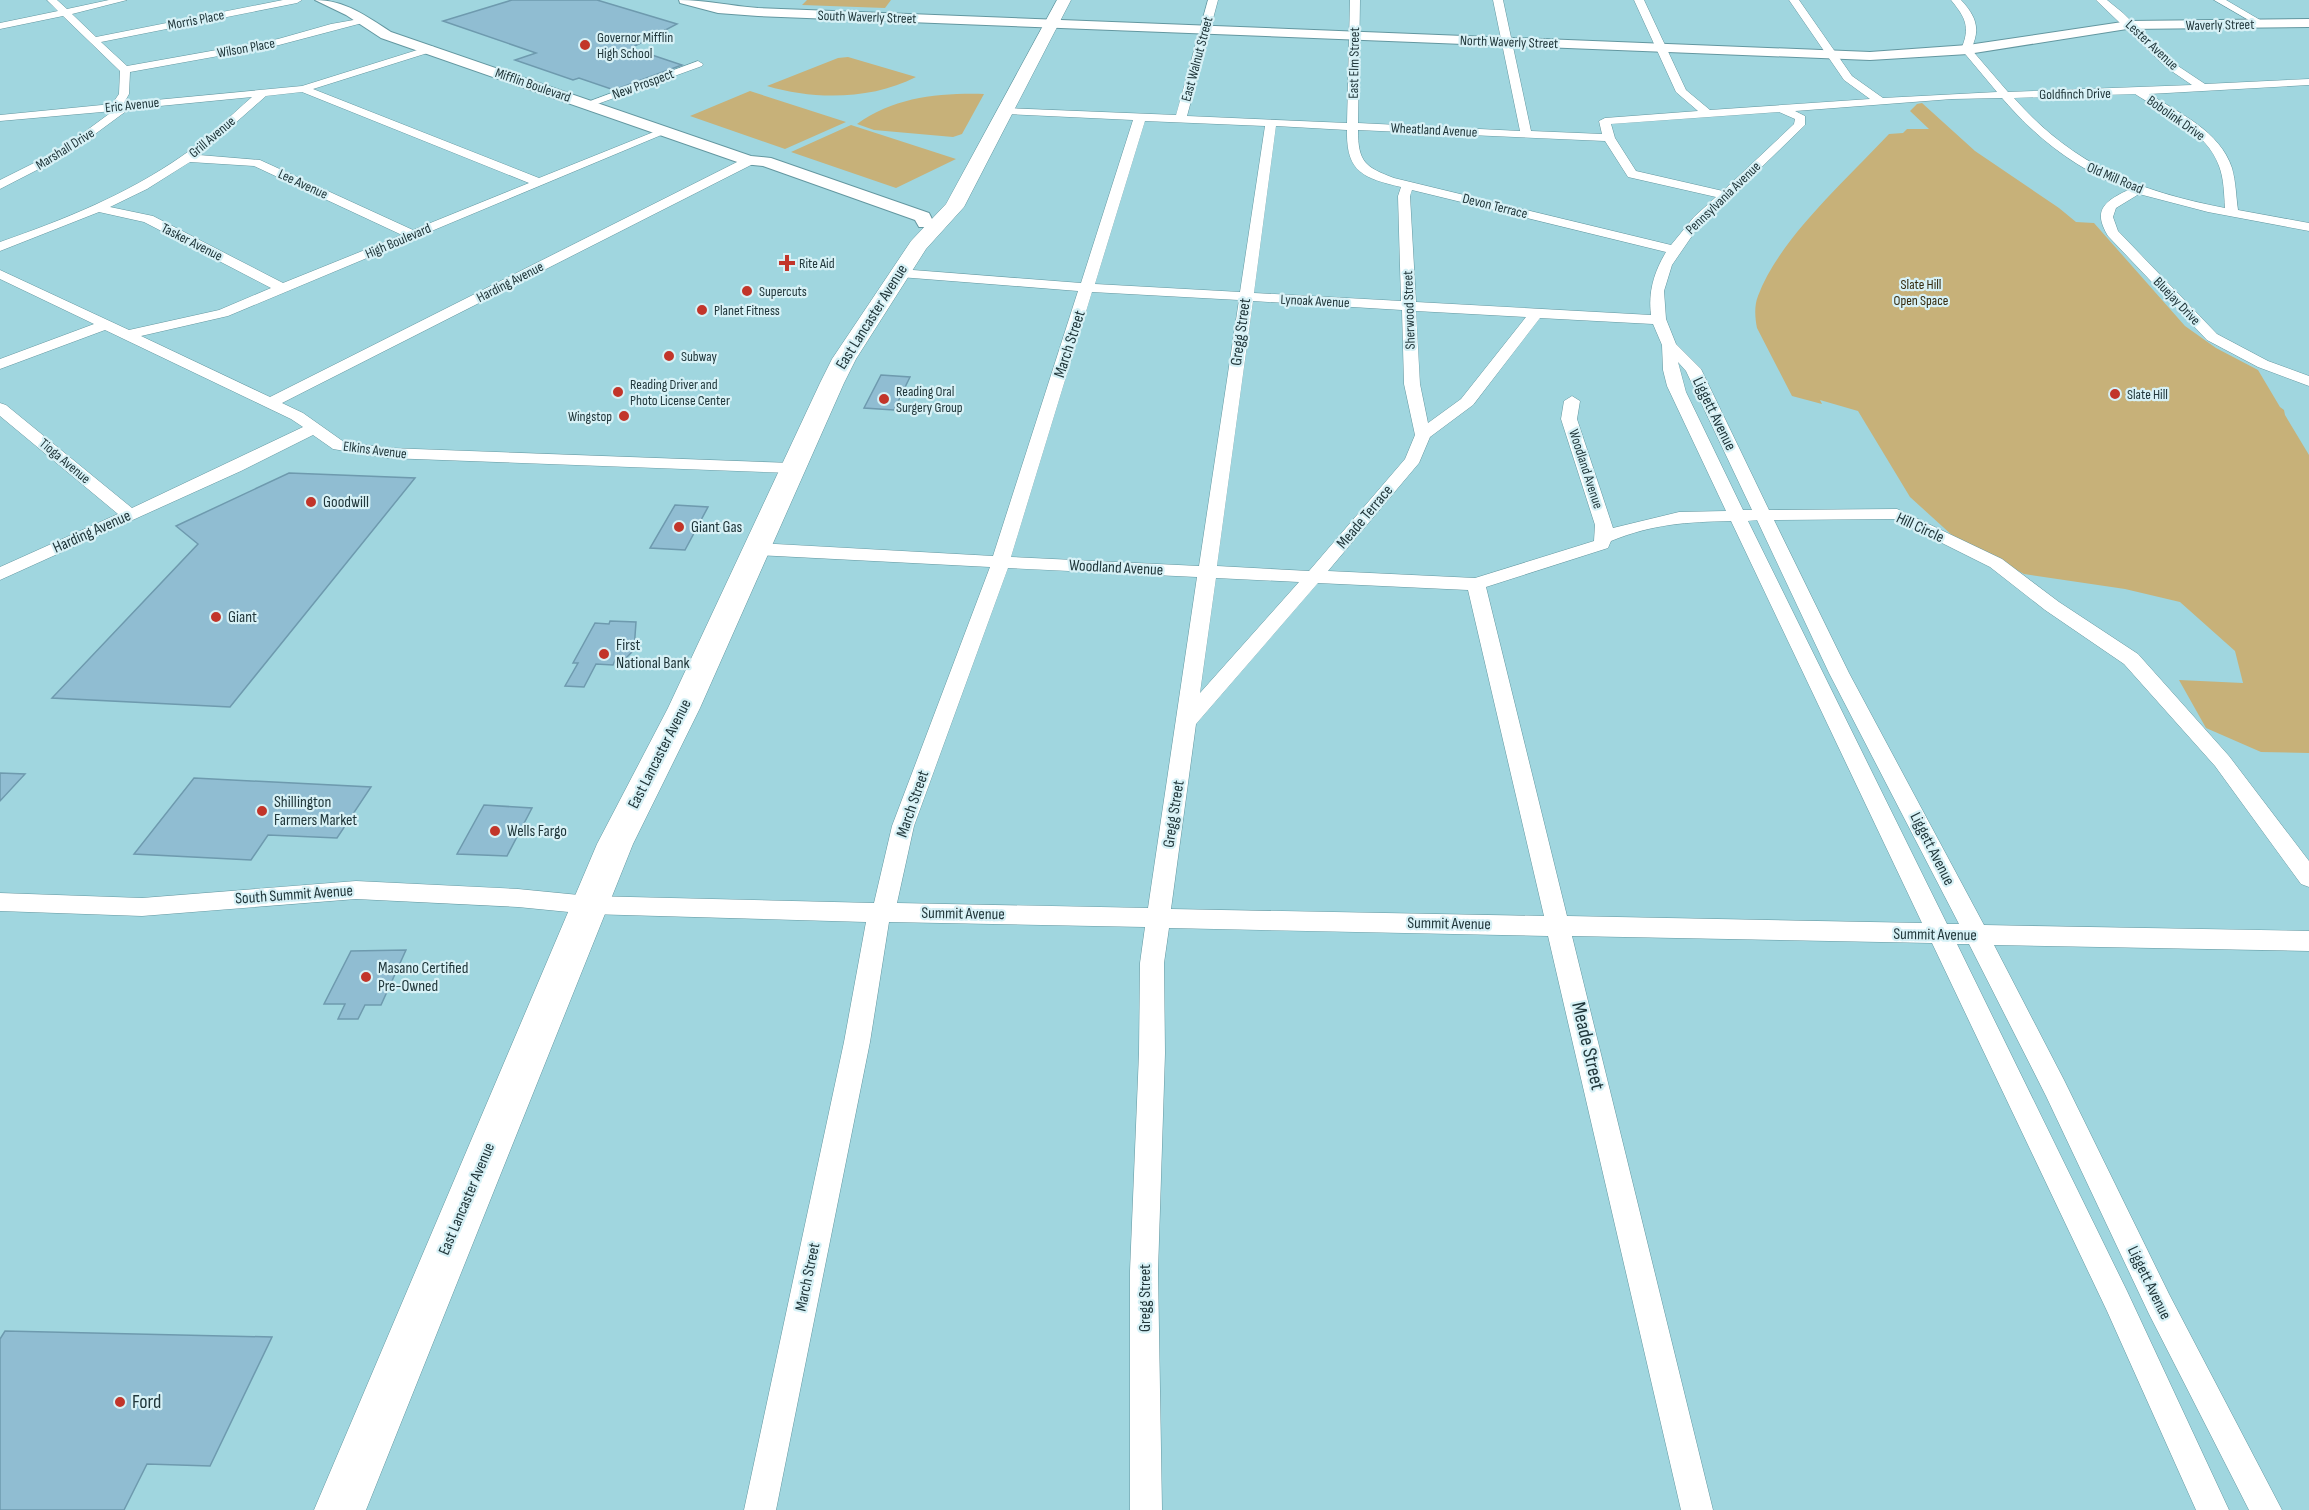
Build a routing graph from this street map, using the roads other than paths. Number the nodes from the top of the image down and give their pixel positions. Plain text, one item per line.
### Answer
1 (52, 0) edge
2 (122, 0) edge
3 (297, 0) edge
4 (321, 0) edge
5 (685, 0) edge
6 (1064, 0) edge
7 (1213, 0) edge
8 (1355, 0) edge
9 (1498, 0) edge
10 (1639, 0) edge
11 (1794, 0) edge
12 (1956, 0) edge
13 (2101, 0) edge
14 (2219, 0) edge
15 (65, 12) junction
16 (365, 21) junction
17 (2309, 23) edge
18 (1051, 24) junction
19 (2262, 24) junction
20 (0, 26) edge
21 (2130, 26) junction
22 (1205, 30) junction
23 (1354, 37) junction
24 (94, 40) junction
25 (1507, 42) junction
26 (1661, 48) junction
27 (430, 49) junction
28 (1966, 49) junction
29 (1831, 55) junction
30 (698, 64) dead end
31 (125, 70) junction
32 (2309, 82) edge
33 (2204, 88) junction
34 (303, 89) junction
35 (2139, 92) junction
36 (263, 93) junction
37 (2005, 94) junction
38 (1881, 101) junction
39 (588, 104) junction
40 (121, 107) junction
41 (1780, 108) junction
42 (1006, 111) junction
43 (1707, 113) junction
44 (1140, 117) junction
45 (0, 118) edge
46 (1181, 119) junction
47 (1271, 122) junction
48 (1353, 126) junction
49 (665, 131) junction
50 (1526, 134) junction
51 (1609, 138) junction
52 (187, 159) junction
53 (750, 161) junction
54 (540, 183) junction
55 (0, 185) edge
56 (1408, 185) junction
57 (2139, 189) junction
58 (1725, 195) junction
59 (96, 208) junction
60 (2232, 213) junction
61 (930, 225) junction
62 (2309, 227) edge
63 (413, 235) junction
64 (0, 248) edge
65 (1674, 250) junction
66 (900, 273) junction
67 (0, 274) edge
68 (1088, 288) junction
69 (283, 289) junction
70 (1246, 297) junction
71 (1408, 306) junction
72 (1536, 313) junction
73 (1659, 320) junction
74 (105, 325) junction
75 (126, 335) junction
76 (1669, 345) junction
77 (0, 364) edge
78 (2309, 381) edge
79 (1572, 400) dead end
80 (270, 403) junction
81 (0, 408) edge
82 (314, 428) junction
83 (1423, 435) junction
84 (792, 468) junction
85 (1738, 514) junction
86 (1761, 514) junction
87 (130, 515) junction
88 (1603, 538) junction
89 (756, 549) junction
90 (1001, 562) junction
91 (1209, 572) junction
92 (0, 574) edge
93 (1314, 576) junction
94 (1476, 584) junction
95 (1188, 720) junction
96 (2309, 878) edge
97 (0, 902) edge
98 (589, 905) junction
99 (883, 912) junction
100 (1158, 918) junction
101 (1559, 926) junction
102 (1941, 936) junction
103 (1976, 936) junction
104 (2309, 941) edge
105 (340, 1510) edge
106 (760, 1510) edge
107 (1146, 1510) edge
108 (1697, 1510) edge
109 (2213, 1510) edge
110 (2266, 1510) edge

1 - 15 street
2 - 15 street
3 - 24 street, Morris Place
4 - 16 street, Mifflin Boulevard
5 - 18 street, South Waverly Street
6 - 18 main road, East Lancaster Avenue
7 - 22 street, East Walnut Street
8 - 23 street, East Elm Street
9 - 25 street
10 - 26 street
11 - 29 street
12 - 28 street
13 - 21 street, Lester Avenue
14 - 19 street
15 - 20 street
15 - 24 street
16 - 27 street, Mifflin Boulevard
16 - 31 street, Wilson Place
17 - 19 street, Waverly Street
18 - 22 street, North Waverly Street
18 - 42 main road, East Lancaster Avenue
19 - 21 street, Waverly Street
21 - 28 street, Waverly Street
21 - 33 street, Lester Avenue
22 - 23 street, North Waverly Street
22 - 46 street, East Walnut Street
23 - 25 street, North Waverly Street
23 - 48 street, East Elm Street
24 - 31 street
25 - 26 street, North Waverly Street
25 - 50 street
26 - 29 street, North Waverly Street
26 - 43 street
27 - 34 street
27 - 39 street, Mifflin Boulevard
28 - 29 street, North Waverly Street
28 - 37 street, Old Mill Road
29 - 38 street
30 - 39 street, New Prospect
31 - 40 street
32 - 33 street, Goldfinch Drive
33 - 35 street, Goldfinch Drive
34 - 36 street
34 - 54 street
35 - 37 street, Goldfinch Drive
35 - 60 street, Bobolink Drive
36 - 40 street, Eric Avenue
36 - 52 street, Grill Avenue
37 - 38 street, Goldfinch Drive
37 - 57 street, Old Mill Road
38 - 41 street, Goldfinch Drive
39 - 49 street, Mifflin Boulevard
40 - 45 street, Eric Avenue
40 - 55 street, Marshall Drive
41 - 43 street
41 - 58 street, Pennsylvania Avenue
42 - 44 street, Wheatland Avenue
42 - 61 main road, East Lancaster Avenue
43 - 51 street
44 - 46 street, Wheatland Avenue
44 - 68 street, March Street
46 - 47 street, Wheatland Avenue
47 - 48 street, Wheatland Avenue
47 - 70 street, Gregg Street
48 - 50 street, Wheatland Avenue
48 - 56 street, Devon Terrace
49 - 53 street, Mifflin Boulevard
49 - 54 street, High Boulevard
50 - 51 street, Wheatland Avenue
51 - 58 street
52 - 59 street, Grill Avenue
52 - 63 street, Lee Avenue
53 - 61 street, Mifflin Boulevard
53 - 80 street, Harding Avenue
54 - 63 street, High Boulevard
56 - 65 street, Devon Terrace
56 - 71 street, Sherwood Street
57 - 60 street, Old Mill Road
57 - 78 street, Bluejay Drive
58 - 65 street, Pennsylvania Avenue
59 - 64 street, Grill Avenue
59 - 69 street, Tasker Avenue
60 - 62 street, Old Mill Road
61 - 66 main road, East Lancaster Avenue
63 - 69 street, High Boulevard
65 - 73 street, Pennsylvania Avenue
66 - 68 street, Lynoak Avenue
66 - 84 main road, East Lancaster Avenue
67 - 74 street, Elkins Avenue
68 - 70 street, Lynoak Avenue
68 - 90 street, March Street
69 - 75 street, High Boulevard
70 - 71 street, Lynoak Avenue
70 - 91 street, Gregg Street
71 - 72 street, Lynoak Avenue
71 - 83 street, Sherwood Street
72 - 73 street, Lynoak Avenue
72 - 83 street, Meade Terrace
73 - 76 street, Pennsylvania Avenue
74 - 75 street, Elkins Avenue
74 - 77 street
75 - 80 street, Elkins Avenue
76 - 85 street, Liggett Avenue
76 - 86 street, Liggett Avenue
79 - 88 street, Woodland Avenue
80 - 82 street, Elkins Avenue
81 - 87 street, Tioga Avenue
82 - 84 street, Elkins Avenue
82 - 87 street, Harding Avenue
83 - 93 street, Meade Terrace
84 - 89 main road, East Lancaster Avenue
85 - 86 street, Hill Circle
85 - 88 street, Hill Circle
85 - 102 street, Liggett Avenue
86 - 96 street, Hill Circle
86 - 103 street, Liggett Avenue
87 - 92 street, Harding Avenue
88 - 94 street, Hill Circle
89 - 90 street, Woodland Avenue
89 - 98 main road, East Lancaster Avenue
90 - 91 street, Woodland Avenue
90 - 99 street, March Street
91 - 93 street, Woodland Avenue
91 - 95 street, Gregg Street
93 - 94 street, Woodland Avenue
93 - 95 street, Meade Terrace
94 - 101 street, Meade Street
95 - 100 street, Gregg Street
97 - 98 street, South Summit Avenue
98 - 99 street, Summit Avenue
98 - 105 main road, East Lancaster Avenue
99 - 100 street, Summit Avenue
99 - 106 street, March Street
100 - 101 street, Summit Avenue
100 - 107 street, Gregg Street
101 - 102 street, Summit Avenue
101 - 108 street, Meade Street
102 - 103 street, Summit Avenue
102 - 109 street, Liggett Avenue
103 - 104 street, Summit Avenue
103 - 110 street, Liggett Avenue

